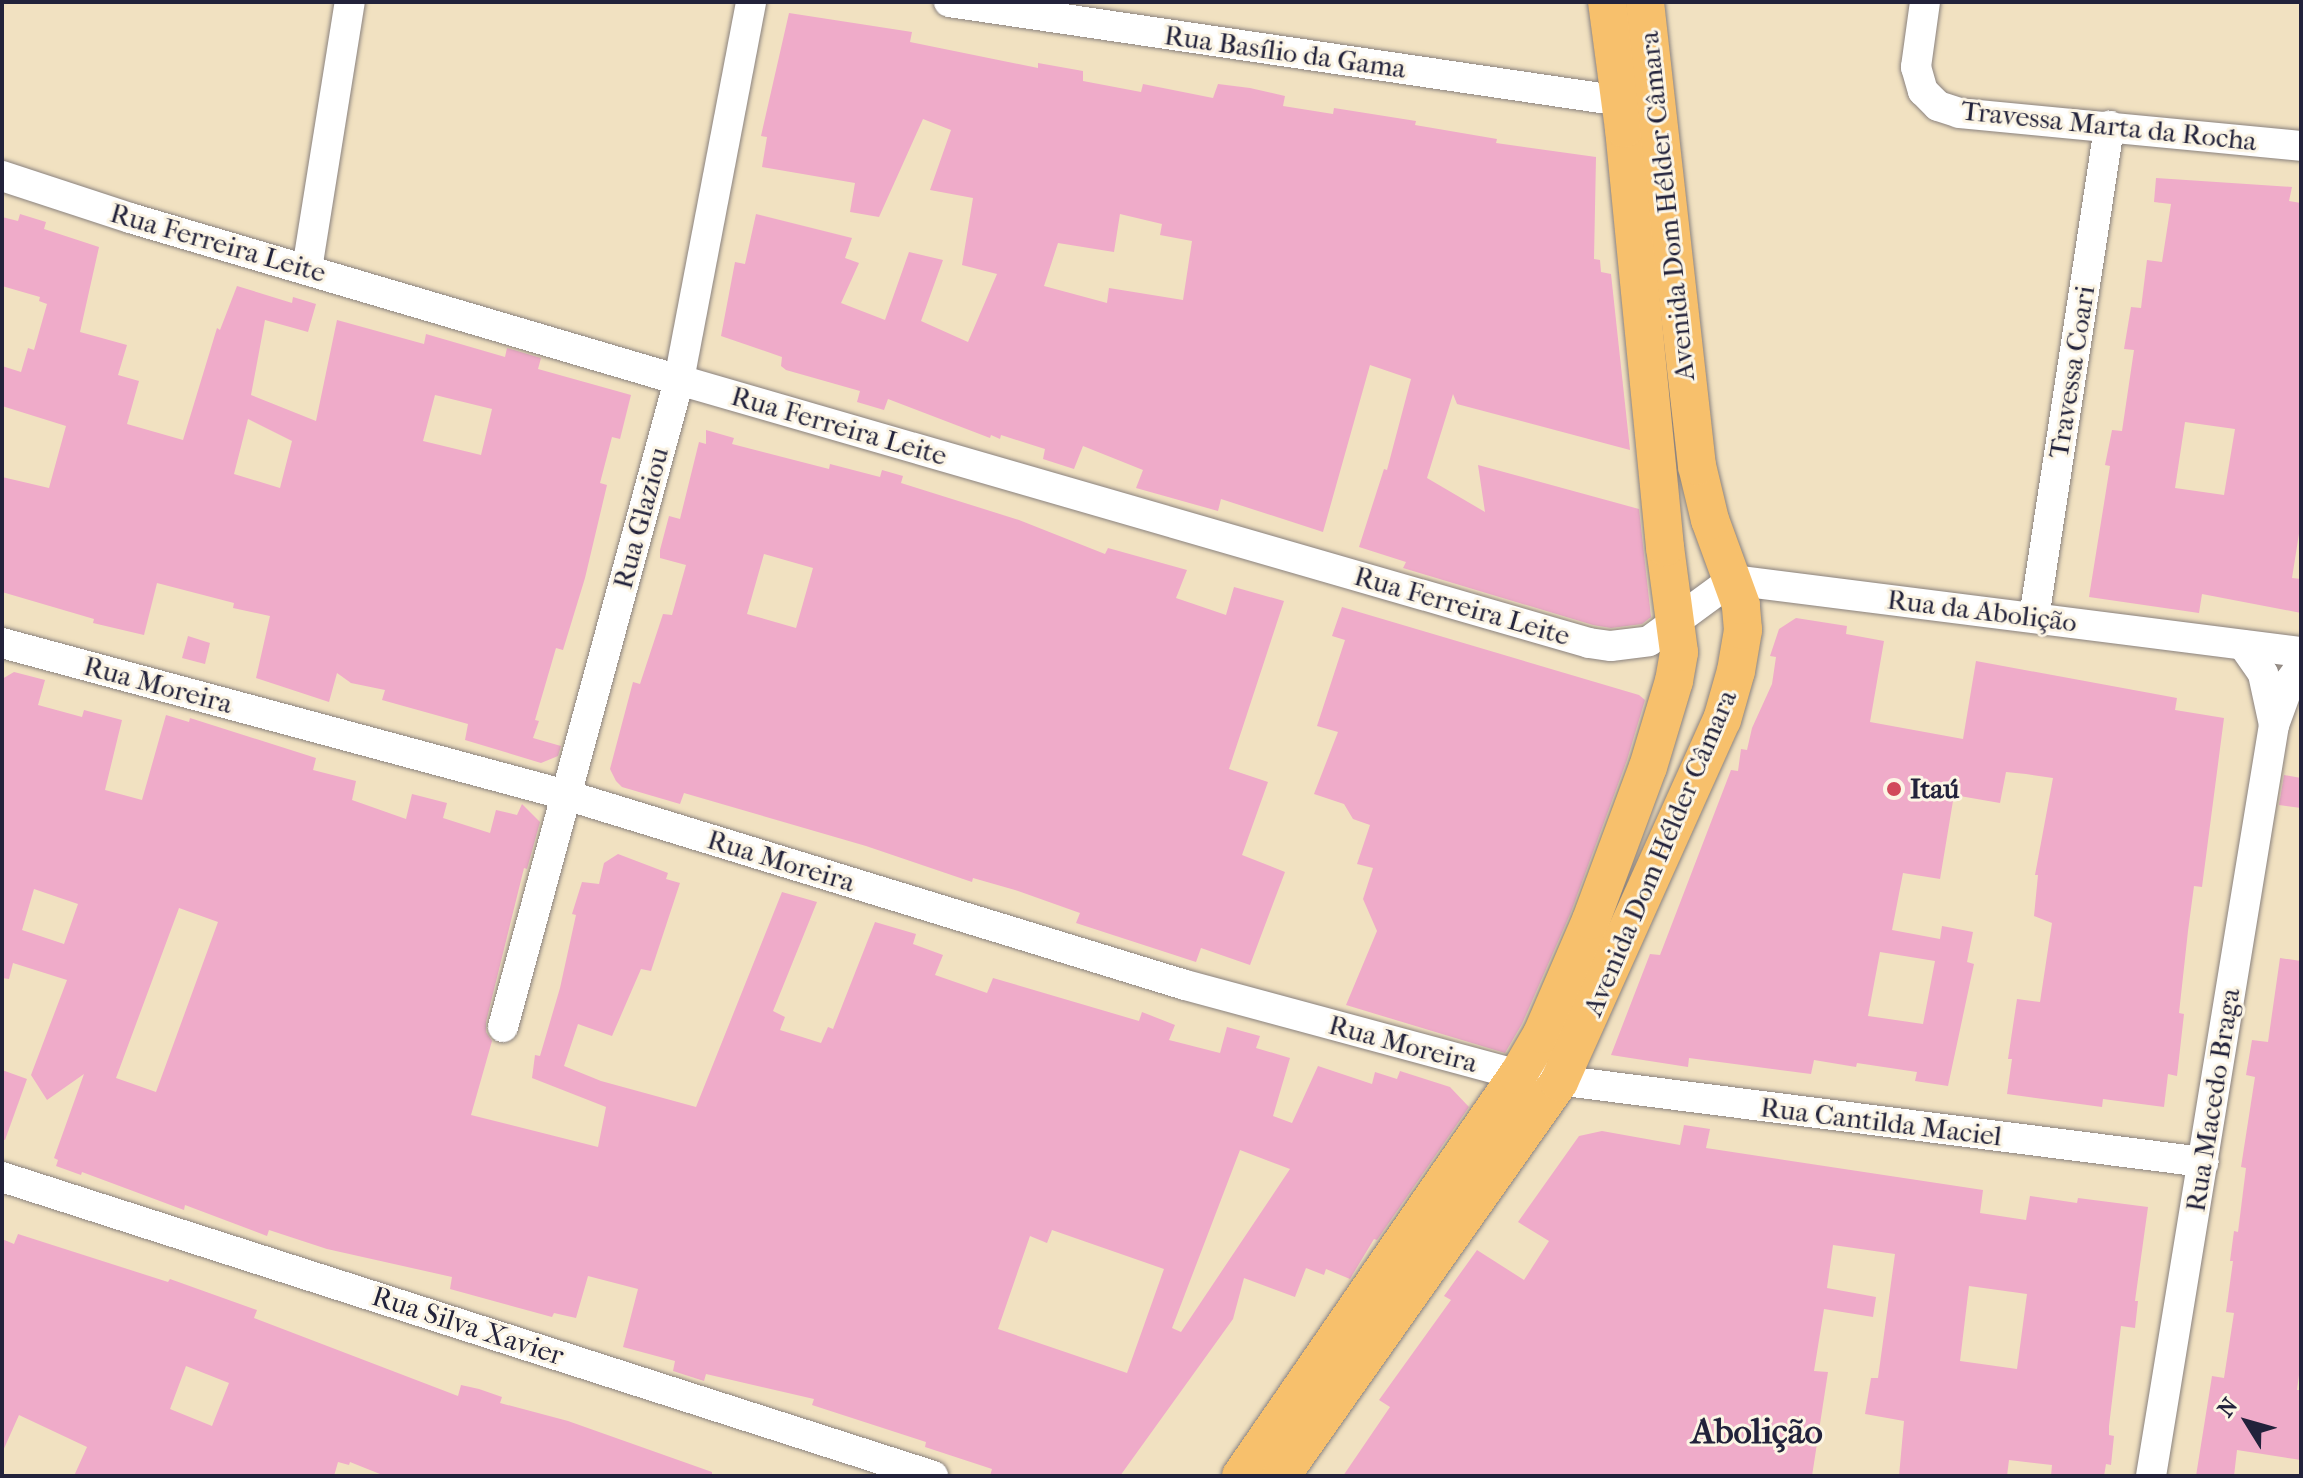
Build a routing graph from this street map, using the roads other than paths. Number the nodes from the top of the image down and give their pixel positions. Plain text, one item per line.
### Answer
1 (350, 2) edge
2 (751, 2) edge
3 (949, 2) edge
4 (1607, 2) edge
5 (1645, 2) edge
6 (1925, 2) edge
7 (1621, 101) junction
8 (2109, 126) junction
9 (2301, 146) edge
10 (2, 176) edge
11 (307, 269) junction
12 (679, 380) junction
13 (1732, 580) junction
14 (2034, 618) junction
15 (1676, 622) junction
16 (2, 643) edge
17 (2243, 645) junction
18 (2301, 652) edge
19 (2301, 666) edge
20 (2274, 725) junction
21 (566, 795) junction
22 (503, 1027) dead end
23 (1518, 1075) junction
24 (1559, 1082) junction
25 (2203, 1162) junction
26 (2, 1177) edge
27 (933, 1476) edge
28 (1241, 1476) edge
29 (1281, 1476) edge
30 (2151, 1476) edge

1 - 11 street
2 - 12 street, Rua Glaziou
3 - 7 street, Rua Basílio da Gama
4 - 7 main road, Avenida Dom Hélder Câmara
5 - 13 main road, Avenida Dom Hélder Câmara
6 - 8 street, Travessa Marta da Rocha
7 - 15 main road, Avenida Dom Hélder Câmara
8 - 9 street, Travessa Marta da Rocha
8 - 14 street, Travessa Coari
10 - 11 street, Rua Ferreira Leite
11 - 12 street, Rua Ferreira Leite
12 - 15 street, Rua Ferreira Leite
12 - 21 street, Rua Glaziou
13 - 14 street, Rua da Abolição
13 - 15 street
13 - 24 main road, Avenida Dom Hélder Câmara
14 - 17 street, Rua da Abolição
15 - 23 main road, Avenida Dom Hélder Câmara
16 - 21 street, Rua Moreira
17 - 18 street, Rua da Abolição
17 - 20 street, Rua Macedo Braga
19 - 20 street, Rua Macedo Braga
20 - 25 street, Rua Macedo Braga
21 - 22 street, Rua Glaziou
21 - 23 street, Rua Moreira
23 - 24 street, Rua Moreira
23 - 28 main road, Avenida Dom Hélder Câmara
24 - 25 street, Rua Cantilda Maciel
24 - 29 main road, Avenida Dom Hélder Câmara
25 - 30 street, Rua Macedo Braga
26 - 27 street, Rua Silva Xavier

